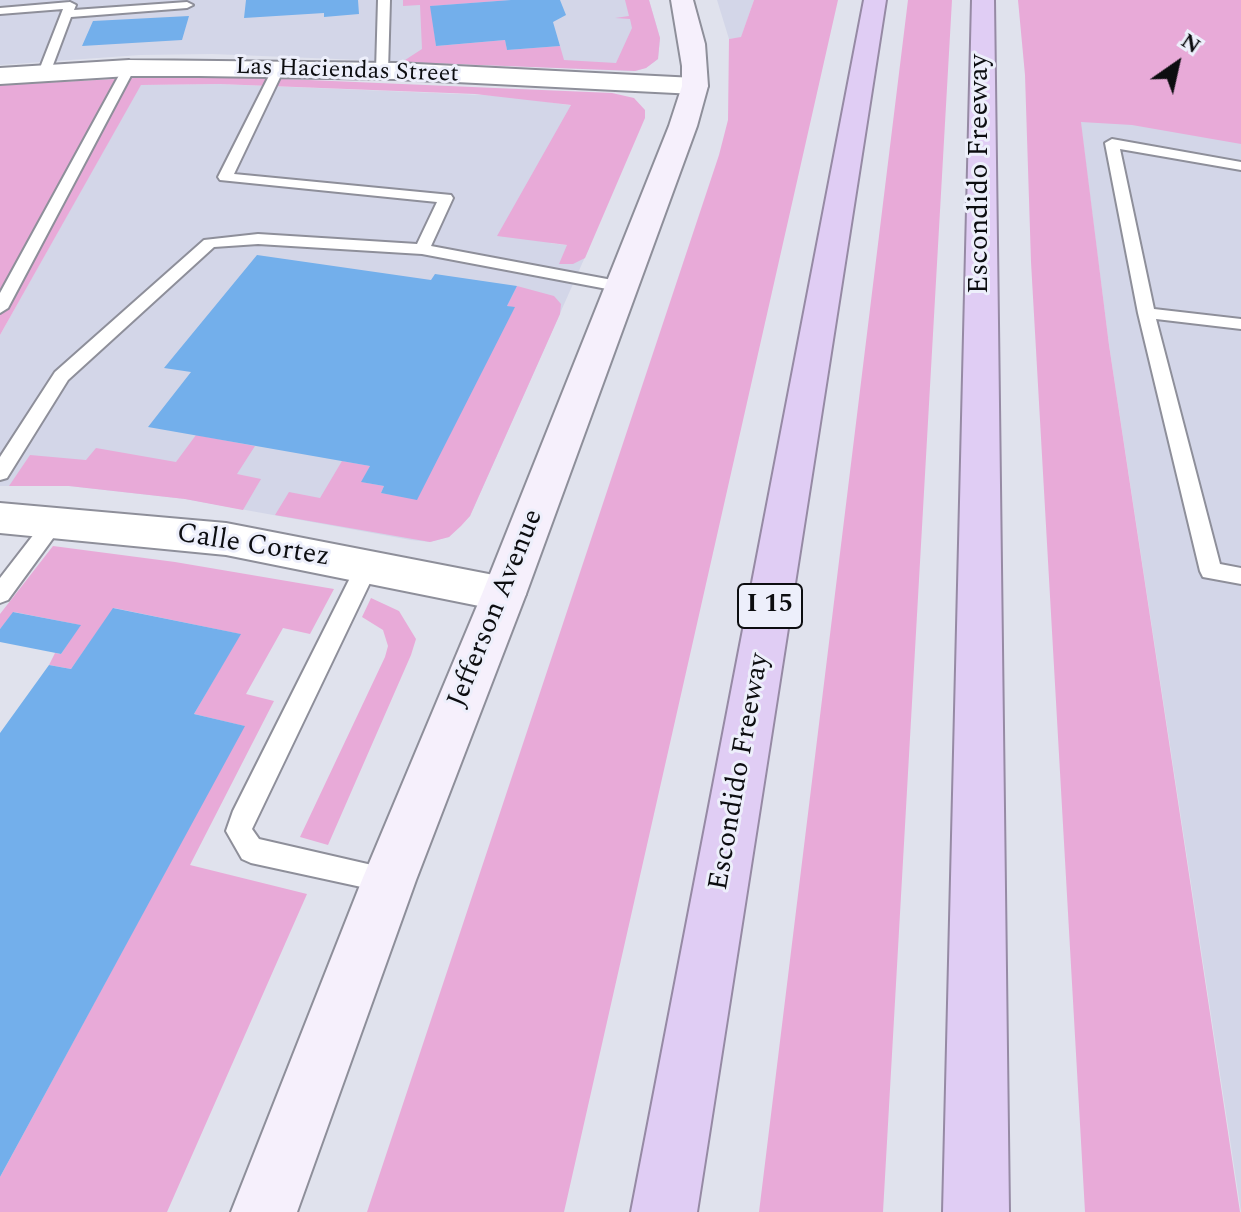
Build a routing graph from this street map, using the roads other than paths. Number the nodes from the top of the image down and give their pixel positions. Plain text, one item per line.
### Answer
1 (384, 0) edge
2 (682, 0) edge
3 (875, 0) edge
4 (983, 0) edge
5 (40, 4) edge
6 (187, 5) dead end
7 (0, 11) edge
8 (67, 14) junction
9 (129, 68) junction
10 (278, 69) junction
11 (382, 71) junction
12 (44, 73) junction
13 (0, 76) edge
14 (695, 86) junction
15 (1241, 166) edge
16 (422, 249) junction
17 (623, 287) junction
18 (0, 308) edge
19 (1146, 313) junction
20 (1241, 324) edge
21 (0, 473) edge
22 (0, 518) edge
23 (55, 521) junction
24 (367, 566) junction
25 (1241, 576) edge
26 (0, 594) edge
27 (504, 594) junction
28 (389, 880) junction
29 (264, 1212) edge
30 (664, 1212) edge
31 (976, 1212) edge

1 - 11 lane
2 - 14 main road, Jefferson Avenue
3 - 30 highway, Escondido Freeway / I 15
4 - 31 highway, Escondido Freeway
5 - 7 lane
5 - 8 lane
6 - 8 lane
8 - 12 lane
9 - 10 street, Las Haciendas Street
9 - 12 street, Las Haciendas Street
9 - 18 lane
10 - 11 street, Las Haciendas Street
10 - 16 lane
11 - 14 street, Las Haciendas Street
12 - 13 street, Las Haciendas Street
14 - 17 main road, Jefferson Avenue
15 - 19 lane
16 - 17 lane
16 - 21 lane
17 - 27 main road, Jefferson Avenue
19 - 20 lane
19 - 25 lane
22 - 23 street, Calle Cortez
23 - 24 street, Calle Cortez
23 - 26 lane
24 - 27 street, Calle Cortez
24 - 28 lane
27 - 28 main road, Jefferson Avenue
28 - 29 main road, Jefferson Avenue

